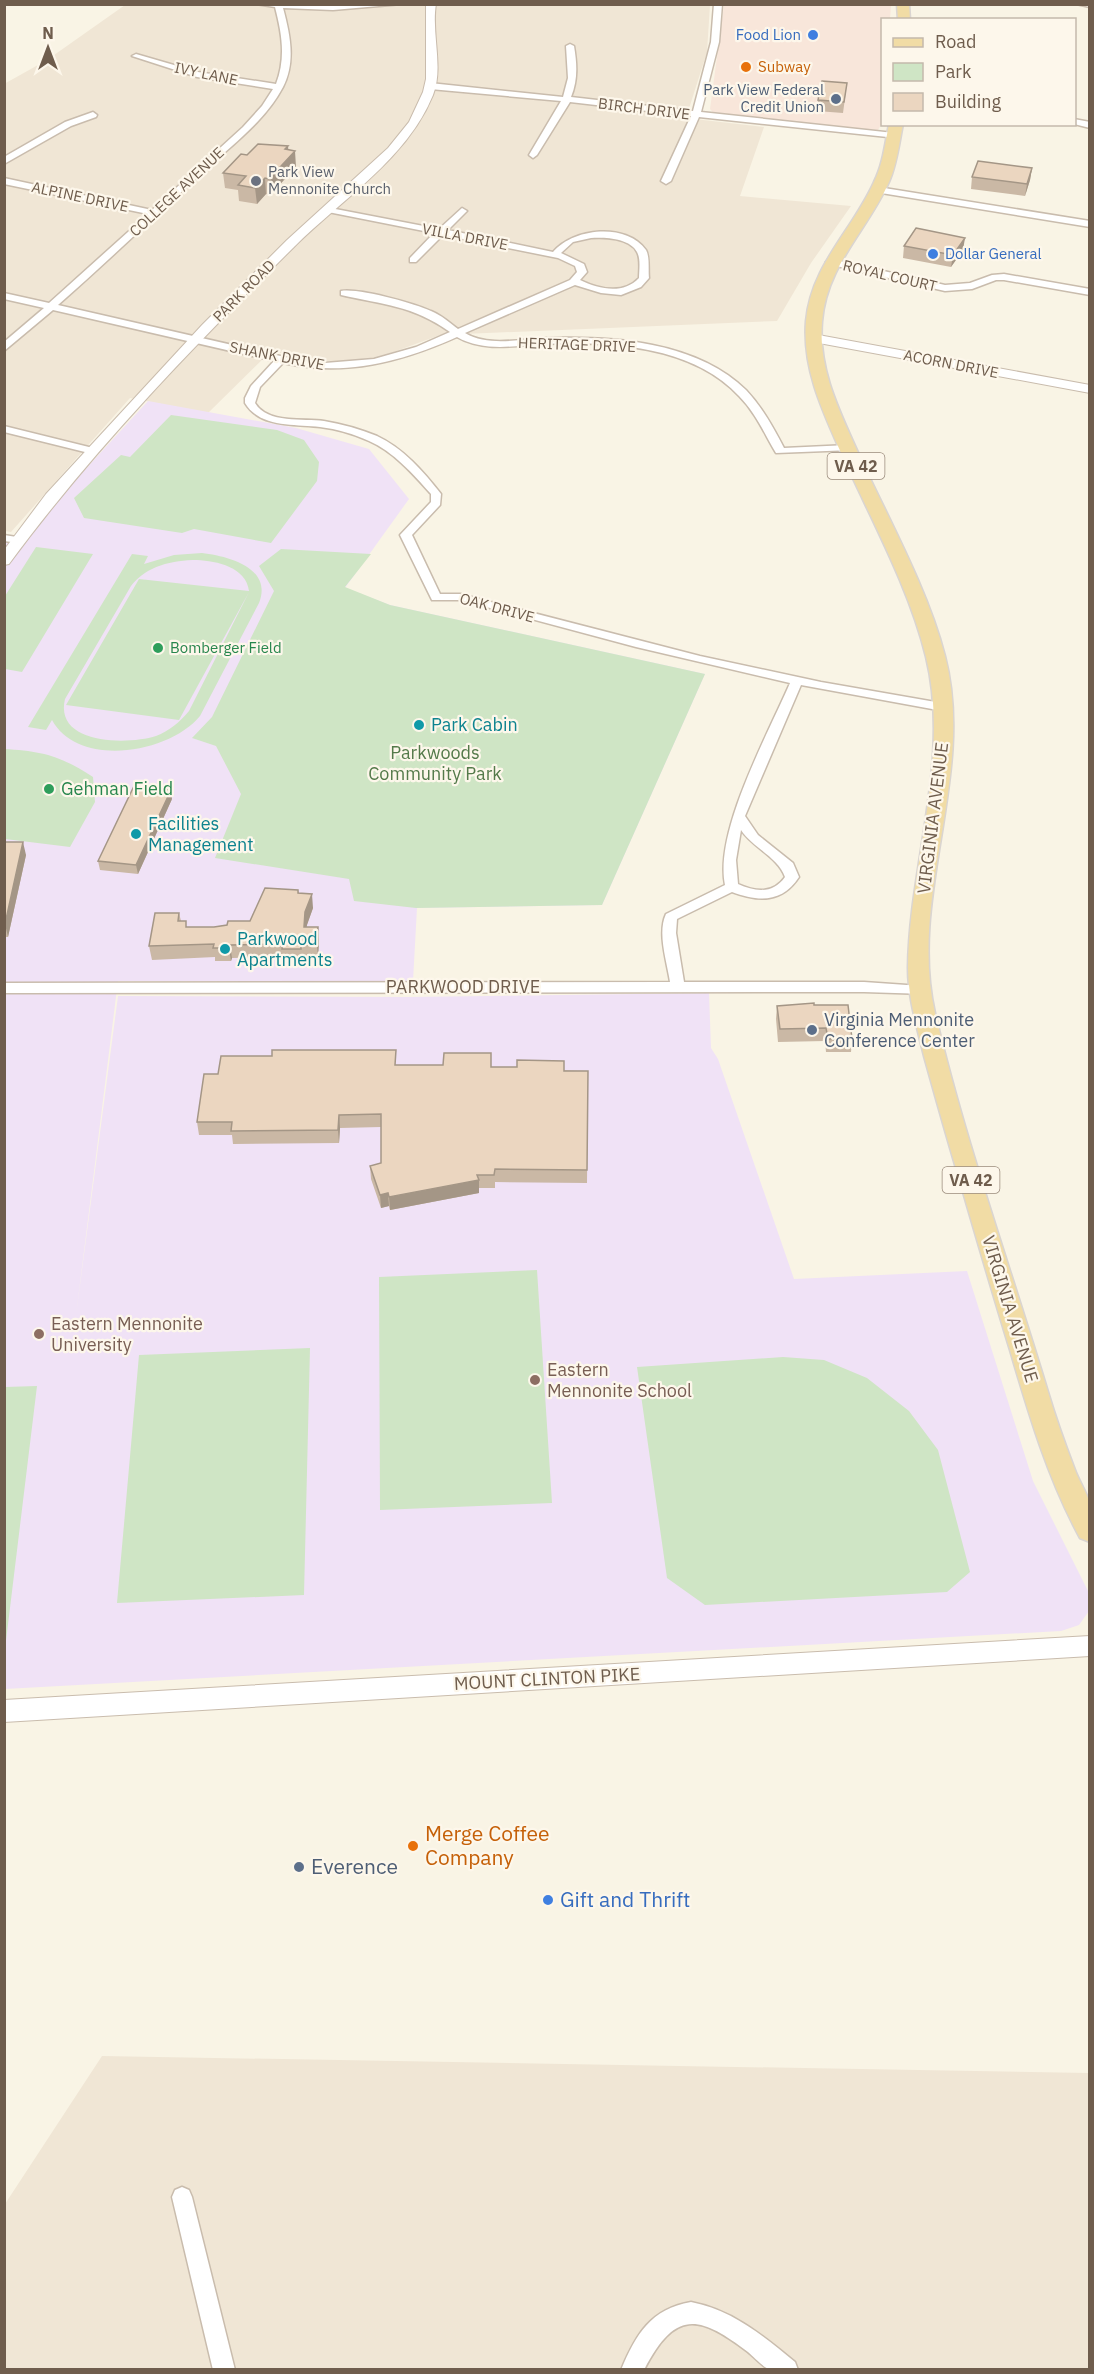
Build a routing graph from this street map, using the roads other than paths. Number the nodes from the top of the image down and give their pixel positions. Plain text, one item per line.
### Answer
1 (260, 4) edge
2 (398, 4) edge
3 (431, 4) edge
4 (718, 4) edge
5 (1080, 4) edge
6 (278, 5) edge
7 (1089, 5) edge
8 (570, 46) dead end
9 (136, 56) dead end
10 (430, 86) junction
11 (279, 87) junction
12 (567, 99) junction
13 (93, 115) dead end
14 (697, 116) junction
15 (895, 130) edge
16 (533, 155) dead end
17 (4, 161) edge
18 (4, 181) edge
19 (666, 181) dead end
20 (878, 190) junction
21 (328, 209) junction
22 (462, 212) dead end
23 (155, 213) junction
24 (1089, 224) edge
25 (441, 232) junction
26 (555, 255) junction
27 (413, 260) dead end
28 (831, 262) junction
29 (574, 281) junction
30 (1089, 292) edge
31 (344, 293) dead end
32 (4, 296) edge
33 (51, 306) junction
34 (459, 333) junction
35 (813, 338) junction
36 (199, 340) junction
37 (4, 348) edge
38 (281, 359) junction
39 (1089, 389) edge
40 (4, 429) edge
41 (848, 448) junction
42 (93, 451) junction
43 (12, 539) edge
44 (4, 561) edge
45 (796, 682) junction
46 (943, 707) junction
47 (739, 816) junction
48 (732, 887) junction
49 (678, 987) junction
50 (4, 988) edge
51 (921, 990) junction
52 (1089, 1530) edge
53 (1089, 1646) edge
54 (4, 1711) edge
55 (182, 2197) dead end
56 (224, 2370) edge
57 (632, 2370) edge
58 (787, 2370) edge

1 - 6 street
2 - 6 street
3 - 10 street, PARK ROAD
4 - 14 street
5 - 7 street
6 - 11 street, COLLEGE AVENUE
8 - 12 street
9 - 11 street, IVY LANE
10 - 12 street, BIRCH DRIVE
10 - 21 street, PARK ROAD
11 - 23 street, COLLEGE AVENUE
12 - 14 street, BIRCH DRIVE
12 - 16 street
13 - 17 street
14 - 15 street, BIRCH DRIVE
14 - 19 street
15 - 20 main road, VIRGINIA AVENUE / VA 42
18 - 23 street, ALPINE DRIVE
20 - 24 street
20 - 28 main road, VIRGINIA AVENUE / VA 42
21 - 25 street, VILLA DRIVE
21 - 36 street, PARK ROAD
22 - 25 street
23 - 33 street, COLLEGE AVENUE
25 - 26 street, VILLA DRIVE
25 - 27 street
26 - 29 street, VILLA DRIVE
26 - 29 street
28 - 30 street, ROYAL COURT
28 - 35 main road, VIRGINIA AVENUE / VA 42
29 - 34 street, SHANK DRIVE
31 - 34 street, HERITAGE DRIVE
32 - 33 street, SHANK DRIVE
33 - 36 street, SHANK DRIVE
33 - 37 street, COLLEGE AVENUE
34 - 38 street, SHANK DRIVE
34 - 41 street, HERITAGE DRIVE
35 - 39 street, ACORN DRIVE
35 - 41 main road, VIRGINIA AVENUE / VA 42
36 - 38 street, SHANK DRIVE
36 - 42 street, PARK ROAD
38 - 45 street, OAK DRIVE
40 - 42 street
41 - 46 main road, VIRGINIA AVENUE / VA 42
42 - 43 street, PARK ROAD
43 - 44 street, PARK ROAD
45 - 46 street, OAK DRIVE
45 - 47 street
46 - 51 main road, VIRGINIA AVENUE / VA 42
47 - 48 street
47 - 48 street
48 - 49 street
49 - 50 street, PARKWOOD DRIVE
49 - 51 street, PARKWOOD DRIVE
51 - 52 main road, VIRGINIA AVENUE / VA 42
53 - 54 street, MOUNT CLINTON PIKE
55 - 56 street
57 - 58 street

